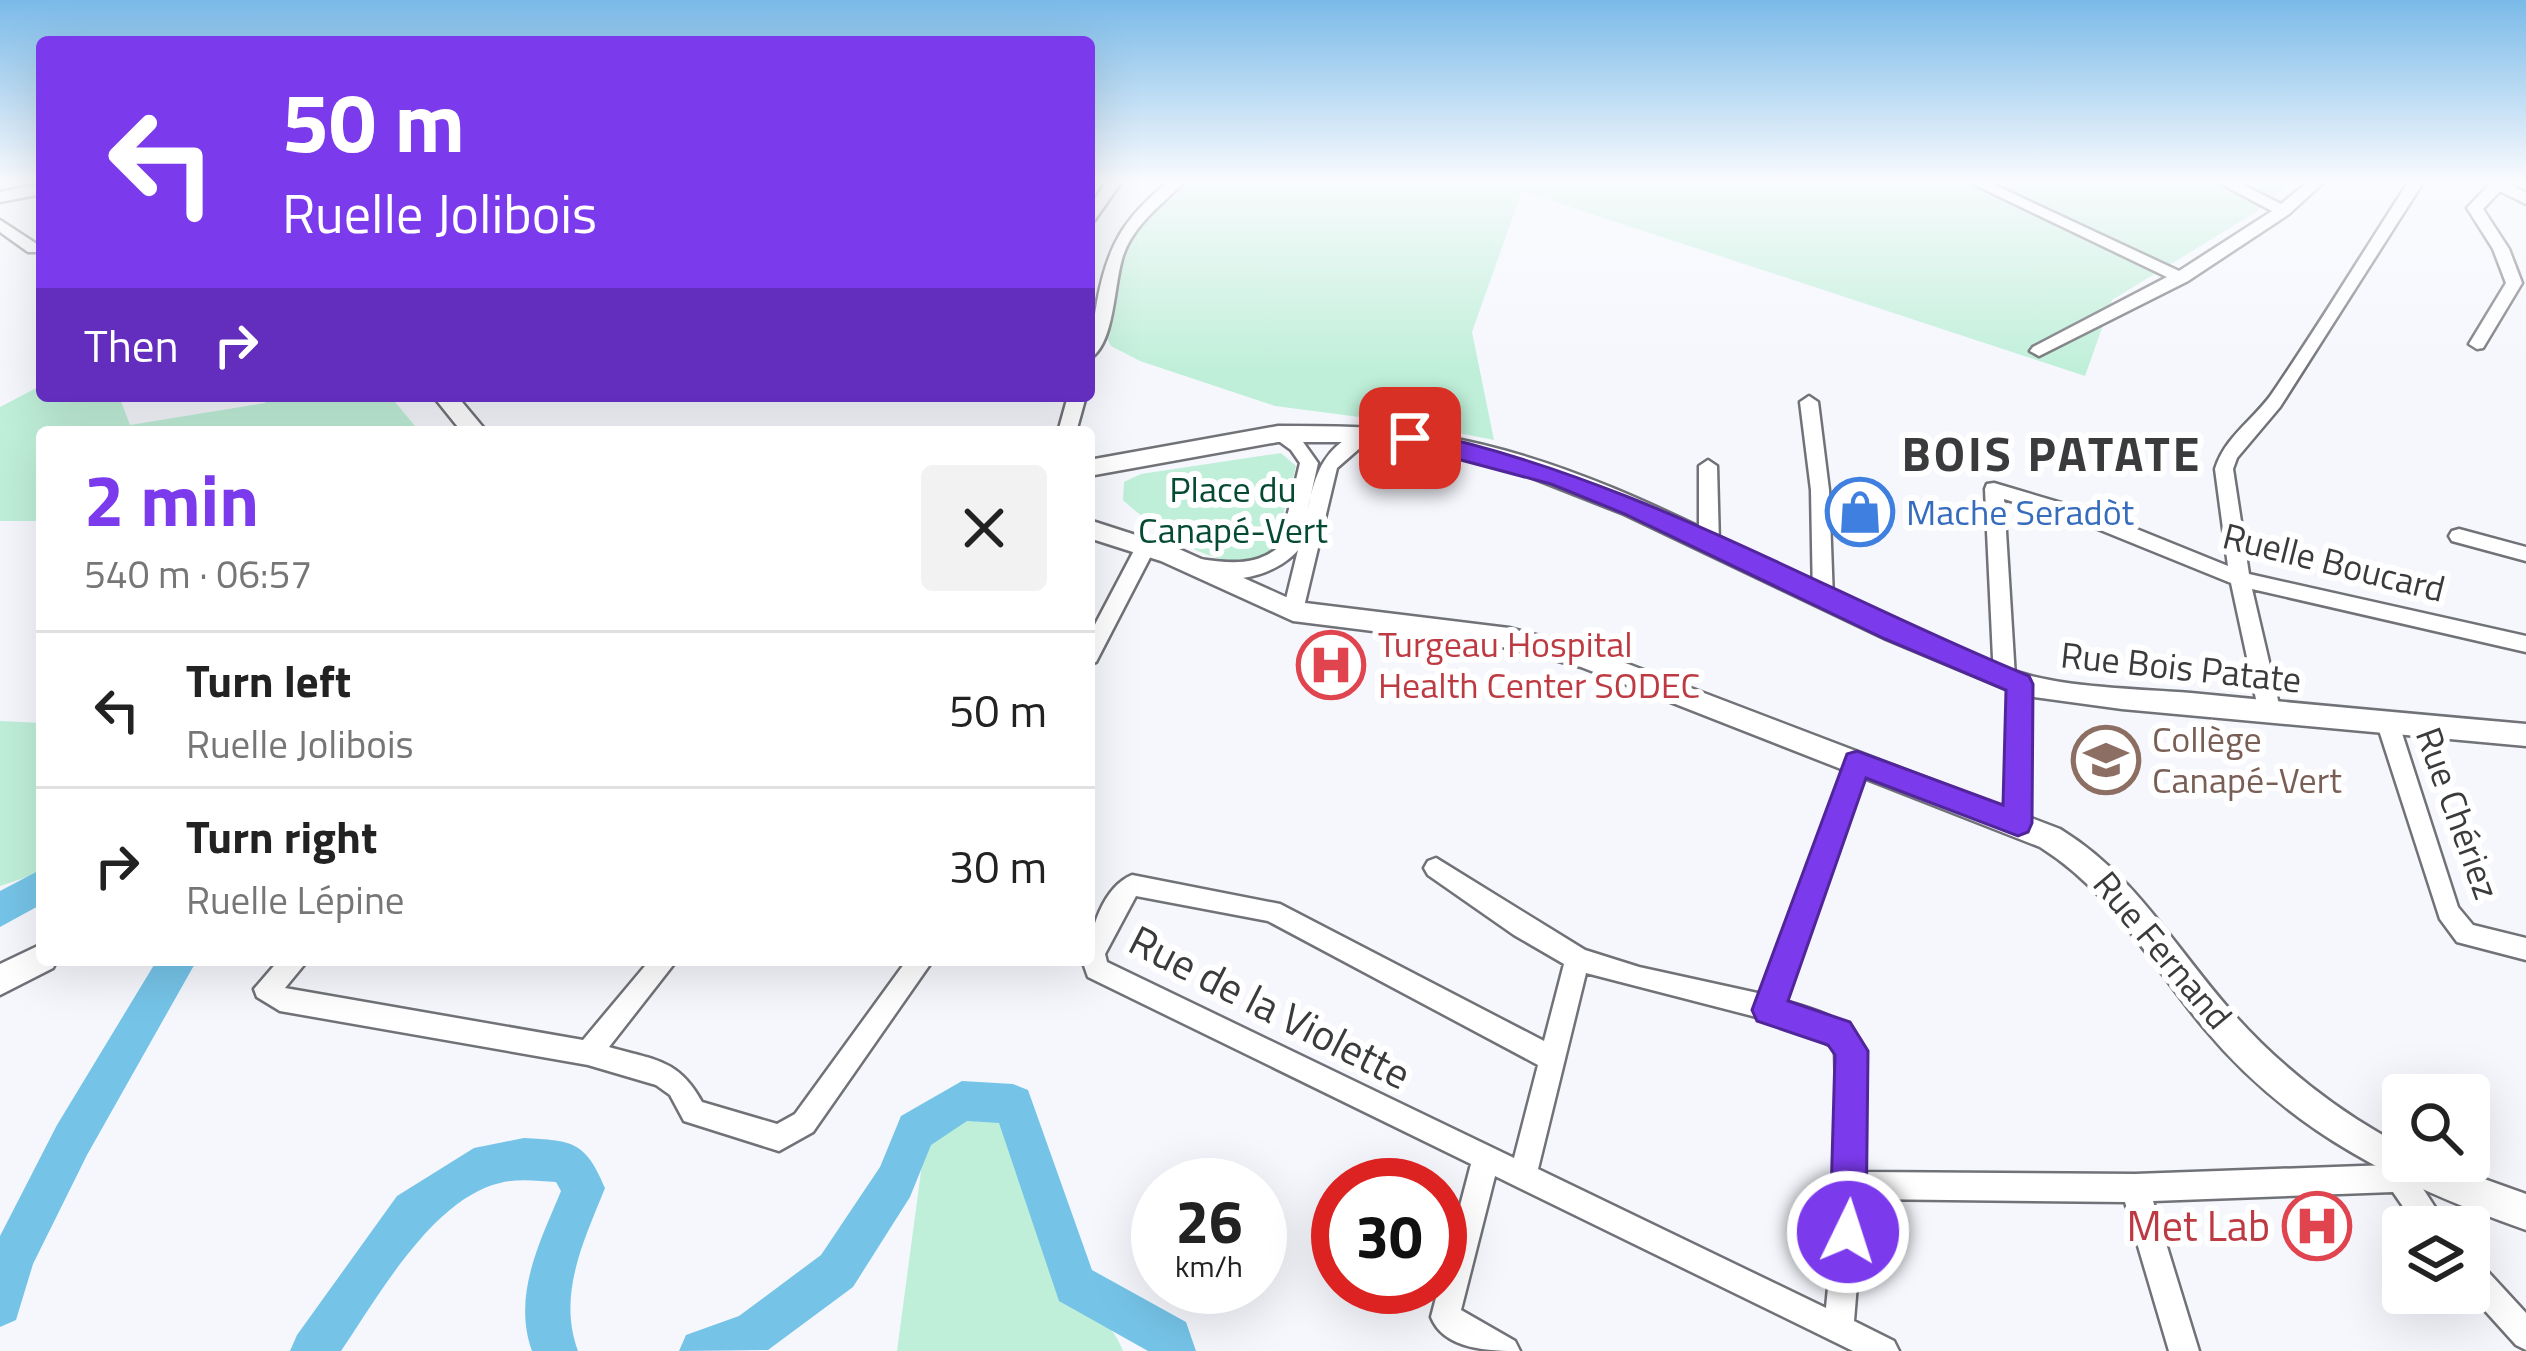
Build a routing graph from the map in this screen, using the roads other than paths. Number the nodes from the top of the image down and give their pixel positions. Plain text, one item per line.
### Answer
1 (27, 244) edge
2 (1123, 244) edge
3 (2109, 244) edge
4 (2234, 244) edge
5 (2376, 244) edge
6 (2498, 244) edge
7 (34, 249) dead end
8 (2182, 278) junction
9 (1095, 343) edge
10 (2477, 344) dead end
11 (2039, 351) dead end
12 (449, 402) edge
13 (1809, 402) dead end
14 (471, 426) edge
15 (1278, 434) junction
16 (1366, 434) junction
17 (1708, 466) dead end
18 (1095, 467) edge
19 (1095, 531) edge
20 (2459, 536) dead end
21 (1709, 544) junction
22 (1146, 546) junction
23 (2526, 554) edge
24 (1193, 565) junction
25 (2240, 579) junction
26 (1823, 599) junction
27 (1293, 611) junction
28 (1095, 644) edge
29 (2526, 644) edge
30 (2012, 681) junction
31 (2270, 713) junction
32 (2388, 724) junction
33 (2526, 735) edge
34 (1857, 763) junction
35 (2018, 823) junction
36 (1436, 868) dead end
37 (1095, 950) edge
38 (2526, 950) edge
39 (1577, 959) junction
40 (36, 961) edge
41 (1095, 962) edge
42 (290, 966) edge
43 (660, 966) edge
44 (917, 966) edge
45 (0, 980) edge
46 (1769, 1010) junction
47 (588, 1053) junction
48 (1550, 1058) junction
49 (2382, 1157) edge
50 (1486, 1161) junction
51 (2382, 1173) edge
52 (1523, 1177) junction
53 (2432, 1182) edge
54 (1852, 1185) junction
55 (2135, 1188) junction
56 (2526, 1212) edge
57 (2490, 1295) edge
58 (1840, 1327) junction
59 (2526, 1335) edge
60 (1505, 1351) edge
61 (1884, 1351) edge
62 (2184, 1351) edge

1 - 7 street
2 - 9 street
3 - 8 street
4 - 8 street
5 - 25 street
6 - 10 street
8 - 11 street
12 - 14 street
13 - 26 street
15 - 16 street, Rue Bois Patate
15 - 18 street, Rue Bois Patate
15 - 24 street
16 - 21 street, Rue Bois Patate
16 - 27 street
17 - 21 street
19 - 22 street, Rue Fernand
20 - 23 street
21 - 26 street, Rue Bois Patate
22 - 24 street, Rue Fernand
22 - 28 street
24 - 27 street, Rue Fernand
25 - 29 street, Ruelle Boucard
25 - 30 street, Ruelle Boucard
25 - 31 street
26 - 30 street, Rue Bois Patate
27 - 34 street, Rue Fernand
30 - 31 street, Rue Bois Patate
30 - 35 street
31 - 32 street, Rue Bois Patate
32 - 33 street, Rue Bois Patate
32 - 38 street, Rue Chériez
34 - 35 street, Rue Fernand
34 - 46 street
35 - 49 street, Rue Fernand
36 - 39 street
37 - 48 street, Rue de la Violette
39 - 46 street
39 - 48 street
40 - 45 street
41 - 50 street, Rue de la Violette
42 - 47 street
43 - 47 street
44 - 47 street
46 - 54 street
48 - 52 street
50 - 52 street, Rue de la Violette
50 - 60 street
51 - 55 street
52 - 58 street, Rue de la Violette
53 - 56 street, Rue Fernand
54 - 55 street
54 - 58 street
55 - 62 street
57 - 59 street
58 - 61 street, Rue de la Violette

